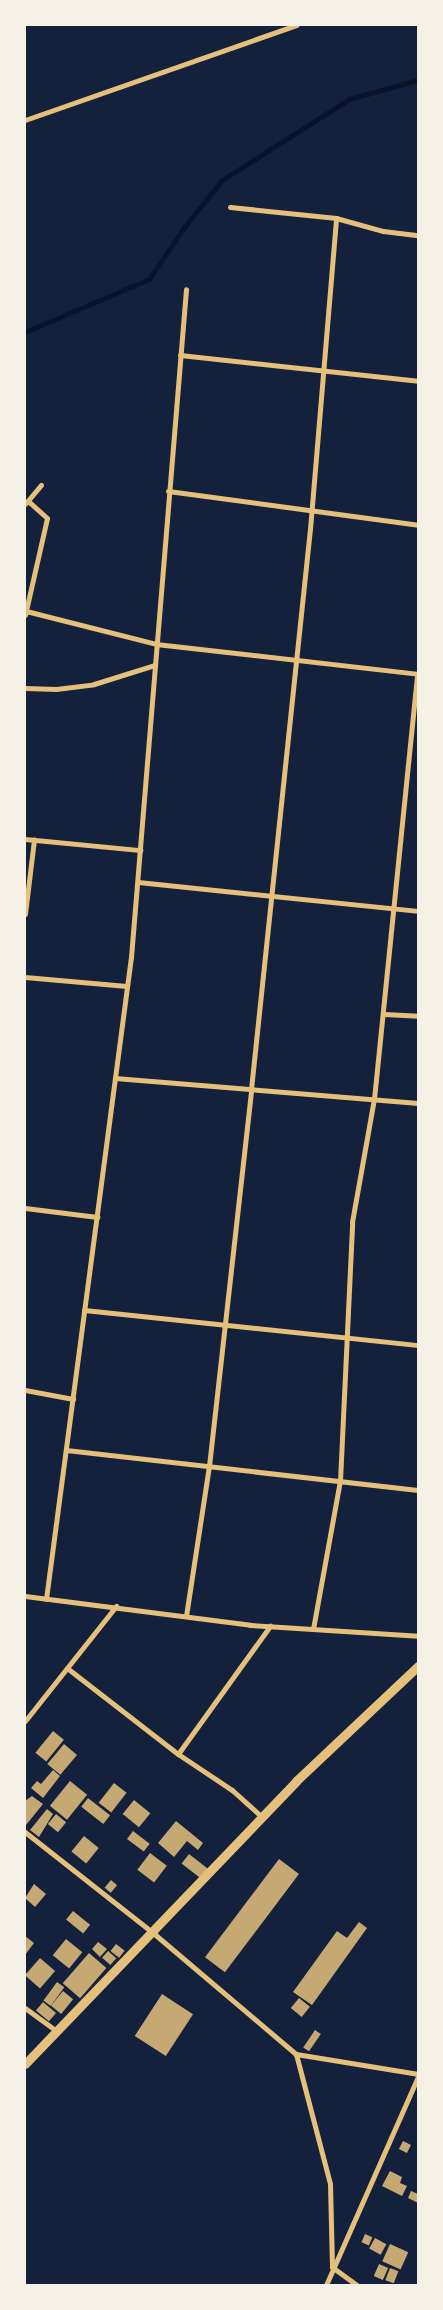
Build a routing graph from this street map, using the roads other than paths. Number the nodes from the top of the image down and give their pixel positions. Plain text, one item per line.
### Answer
1 (297, 25) edge
2 (25, 120) edge
3 (230, 207) dead end
4 (336, 218) junction
5 (418, 235) edge
6 (186, 289) dead end
7 (180, 355) junction
8 (321, 372) junction
9 (418, 381) edge
10 (41, 485) dead end
11 (168, 491) junction
12 (27, 503) edge
13 (311, 512) junction
14 (418, 524) edge
15 (26, 613) edge
16 (156, 644) junction
17 (295, 662) junction
18 (155, 665) junction
19 (417, 674) edge
20 (25, 688) edge
21 (25, 839) edge
22 (34, 840) junction
23 (140, 850) junction
24 (138, 882) junction
25 (270, 895) junction
26 (396, 909) junction
27 (418, 911) edge
28 (25, 914) edge
29 (25, 977) edge
30 (127, 986) junction
31 (384, 1014) junction
32 (418, 1016) edge
33 (115, 1078) junction
34 (250, 1089) junction
35 (374, 1099) junction
36 (418, 1103) edge
37 (25, 1208) edge
38 (96, 1217) junction
39 (84, 1310) junction
40 (225, 1325) junction
41 (348, 1338) junction
42 (418, 1345) edge
43 (25, 1390) edge
44 (73, 1399) junction
45 (66, 1450) junction
46 (208, 1466) junction
47 (340, 1481) junction
48 (418, 1490) edge
49 (25, 1596) edge
50 (46, 1598) junction
51 (116, 1606) junction
52 (186, 1616) junction
53 (270, 1626) junction
54 (313, 1629) junction
55 (418, 1636) edge
56 (418, 1666) edge
57 (67, 1668) junction
58 (25, 1721) edge
59 (178, 1754) junction
60 (262, 1817) junction
61 (25, 1832) edge
62 (152, 1932) junction
63 (25, 2008) edge
64 (57, 2031) junction
65 (296, 2054) junction
66 (25, 2064) edge
67 (418, 2075) edge
68 (332, 2266) junction
69 (326, 2285) edge
70 (357, 2285) edge

1 - 2 street
3 - 4 street
4 - 5 street
4 - 8 street
6 - 7 street
7 - 8 street
7 - 11 street
8 - 9 street
8 - 13 street
10 - 12 street
11 - 13 street
11 - 16 street
12 - 15 street
13 - 14 street
13 - 17 street
15 - 16 street
16 - 17 street
16 - 18 street
17 - 19 street
17 - 25 street
18 - 20 street
18 - 23 street
19 - 26 street
21 - 22 street
22 - 23 street
22 - 28 street
23 - 24 street
24 - 25 street
24 - 30 street
25 - 26 street
25 - 34 street
26 - 27 street
26 - 31 street
29 - 30 street
30 - 33 street
31 - 32 street
31 - 35 street
33 - 34 street
33 - 38 street
34 - 35 street
34 - 40 street
35 - 36 street
35 - 41 street
37 - 38 street
38 - 39 street
39 - 40 street
39 - 44 street
40 - 41 street
40 - 46 street
41 - 42 street
41 - 47 street
43 - 44 street
44 - 45 street
45 - 46 street
45 - 50 street
46 - 47 street
46 - 52 street
47 - 48 street
47 - 54 street
49 - 50 street
50 - 51 street
51 - 52 street
51 - 57 street
52 - 53 street
53 - 54 street
53 - 59 street
54 - 55 street
56 - 60 street
57 - 58 street
57 - 59 street
59 - 60 street
60 - 62 street
61 - 62 street
62 - 64 street
62 - 65 street
63 - 64 street
64 - 66 street
65 - 67 street
65 - 68 street
67 - 68 street
68 - 69 street
68 - 70 street

